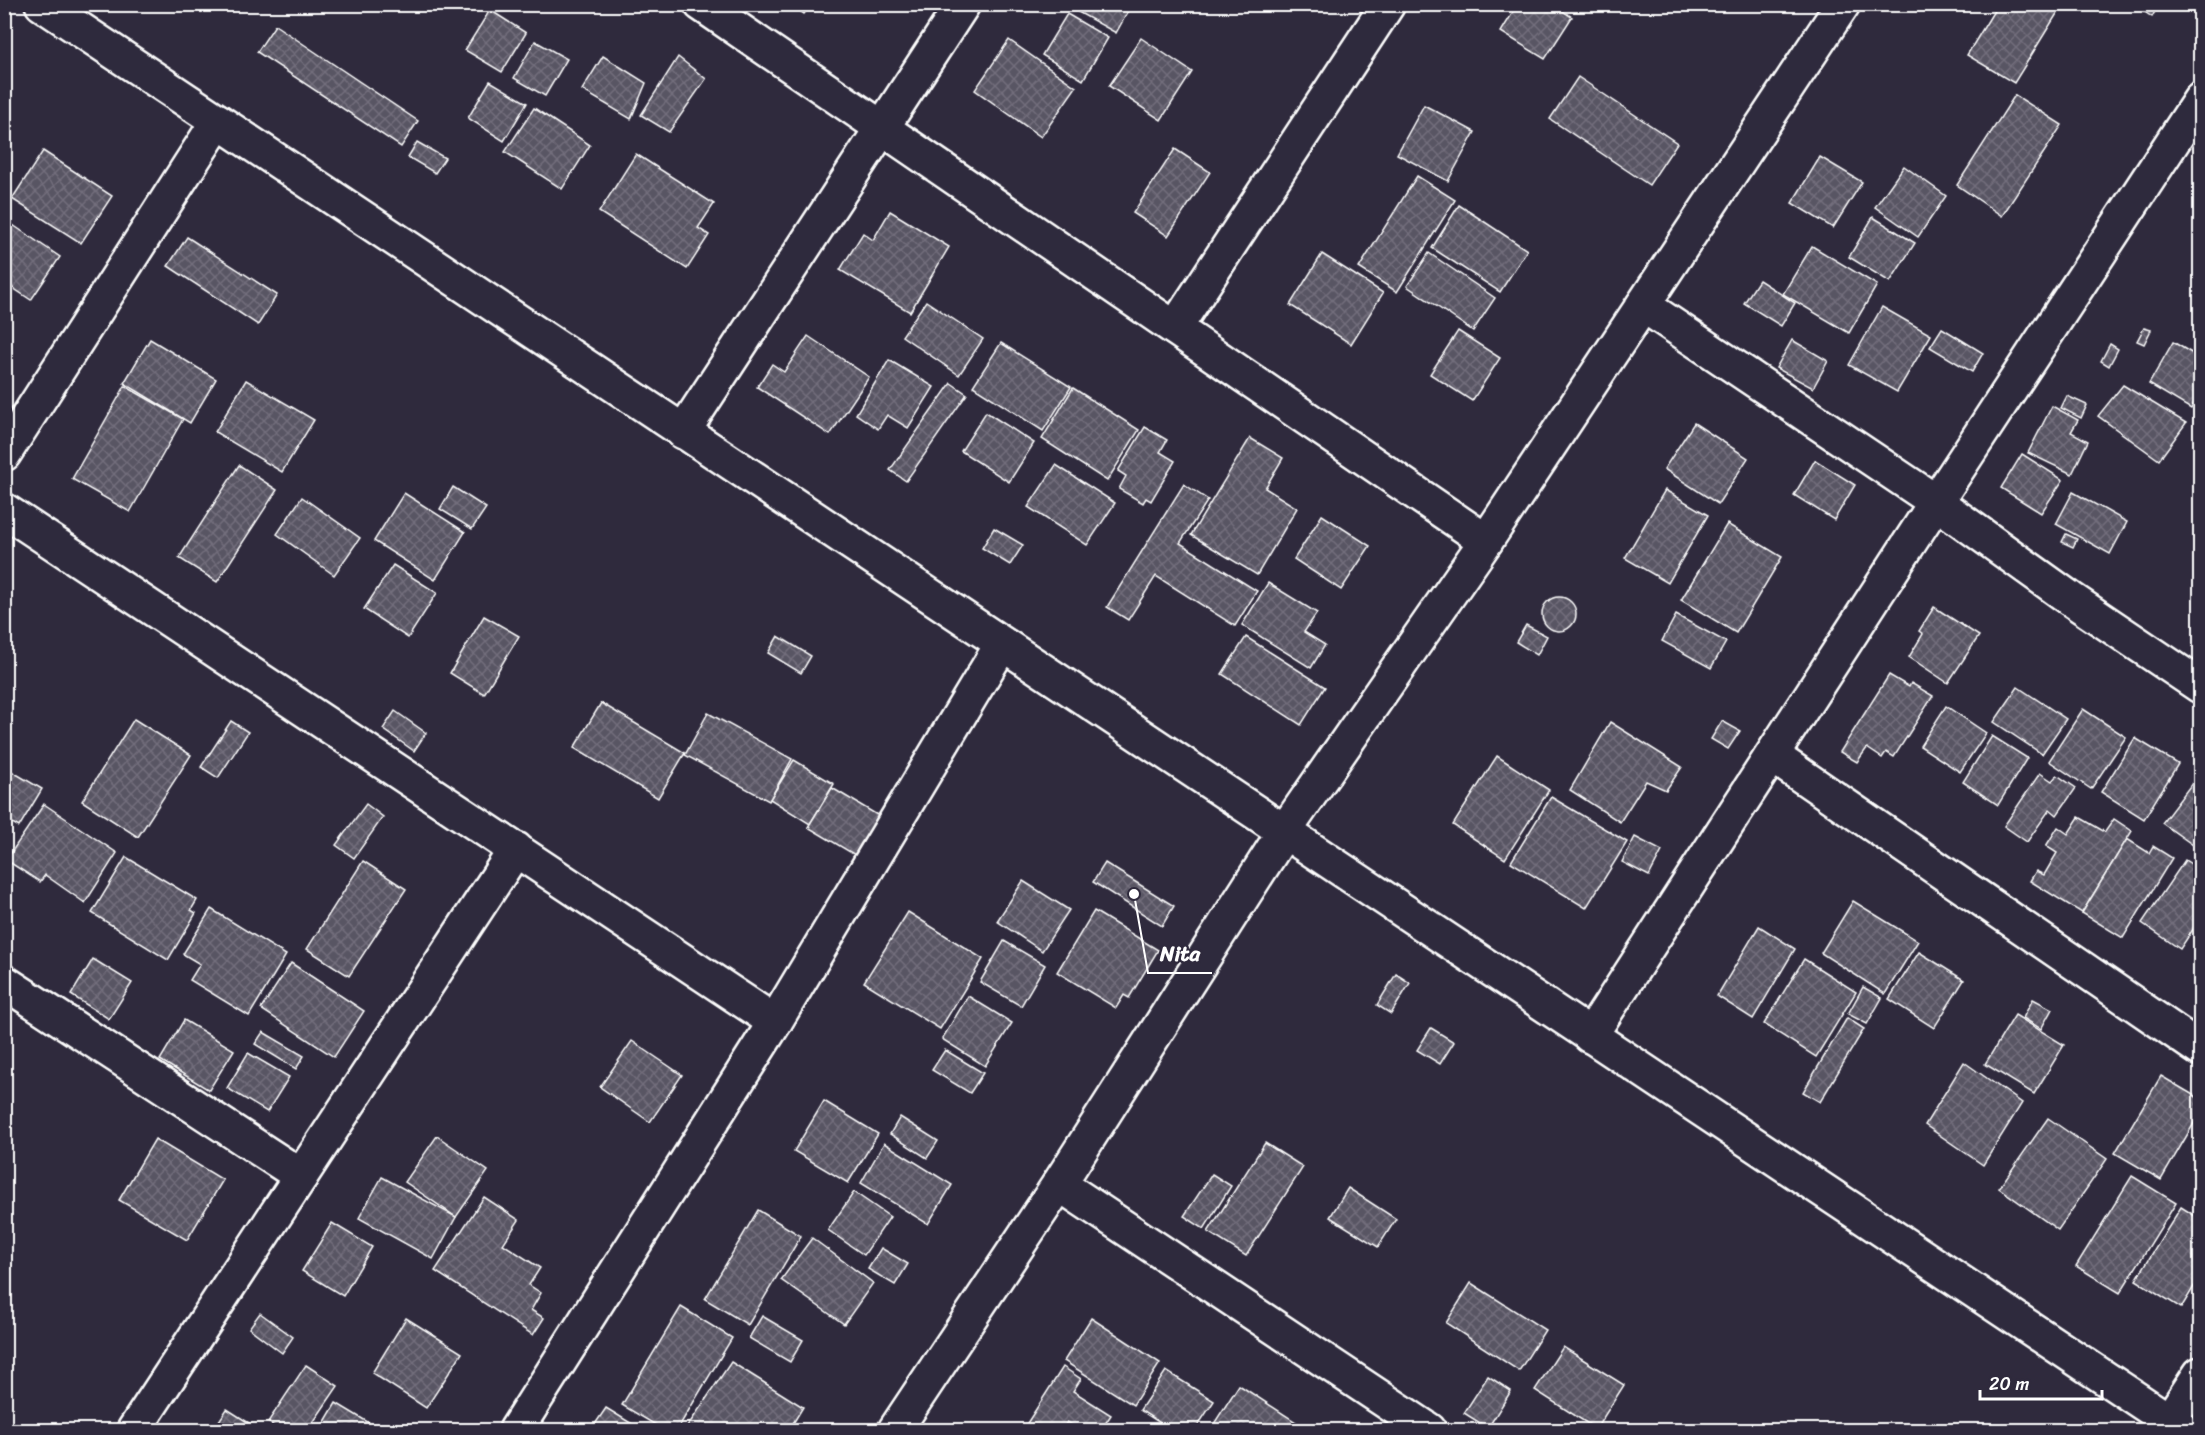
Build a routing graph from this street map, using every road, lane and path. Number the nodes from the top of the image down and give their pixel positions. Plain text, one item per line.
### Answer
1 (42, 4) edge
2 (701, 4) edge
3 (963, 4) edge
4 (1388, 4) edge
5 (1841, 5) edge
6 (2200, 100) edge
7 (218, 121) junction
8 (883, 129) junction
9 (1642, 305) junction
10 (1175, 328) junction
11 (683, 432) junction
12 (4, 454) edge
13 (1936, 502) junction
14 (4, 510) edge
15 (1486, 541) junction
16 (1002, 644) junction
17 (2200, 686) edge
18 (1773, 756) junction
19 (1284, 832) junction
20 (516, 849) junction
21 (4, 982) edge
22 (775, 1022) junction
23 (1590, 1036) junction
24 (2200, 1049) edge
25 (301, 1176) junction
26 (1059, 1184) junction
27 (2200, 1374) edge
28 (2176, 1426) edge
29 (898, 1429) edge
30 (134, 1431) edge
31 (516, 1431) edge
32 (1429, 1431) edge

1 - 7 street
2 - 8 street
3 - 8 street
4 - 10 street
5 - 9 street
6 - 13 street
7 - 11 street
7 - 12 street
8 - 10 street
8 - 11 street
9 - 13 street
9 - 15 street
10 - 15 street
11 - 16 street
13 - 17 street
13 - 18 street
14 - 20 street
15 - 19 street
16 - 19 street
16 - 22 street
18 - 23 street
18 - 24 street
19 - 23 street
19 - 26 street
20 - 22 street
20 - 25 street
21 - 25 street
22 - 31 street
23 - 28 street
25 - 30 street
26 - 29 street
26 - 32 street
27 - 28 street

